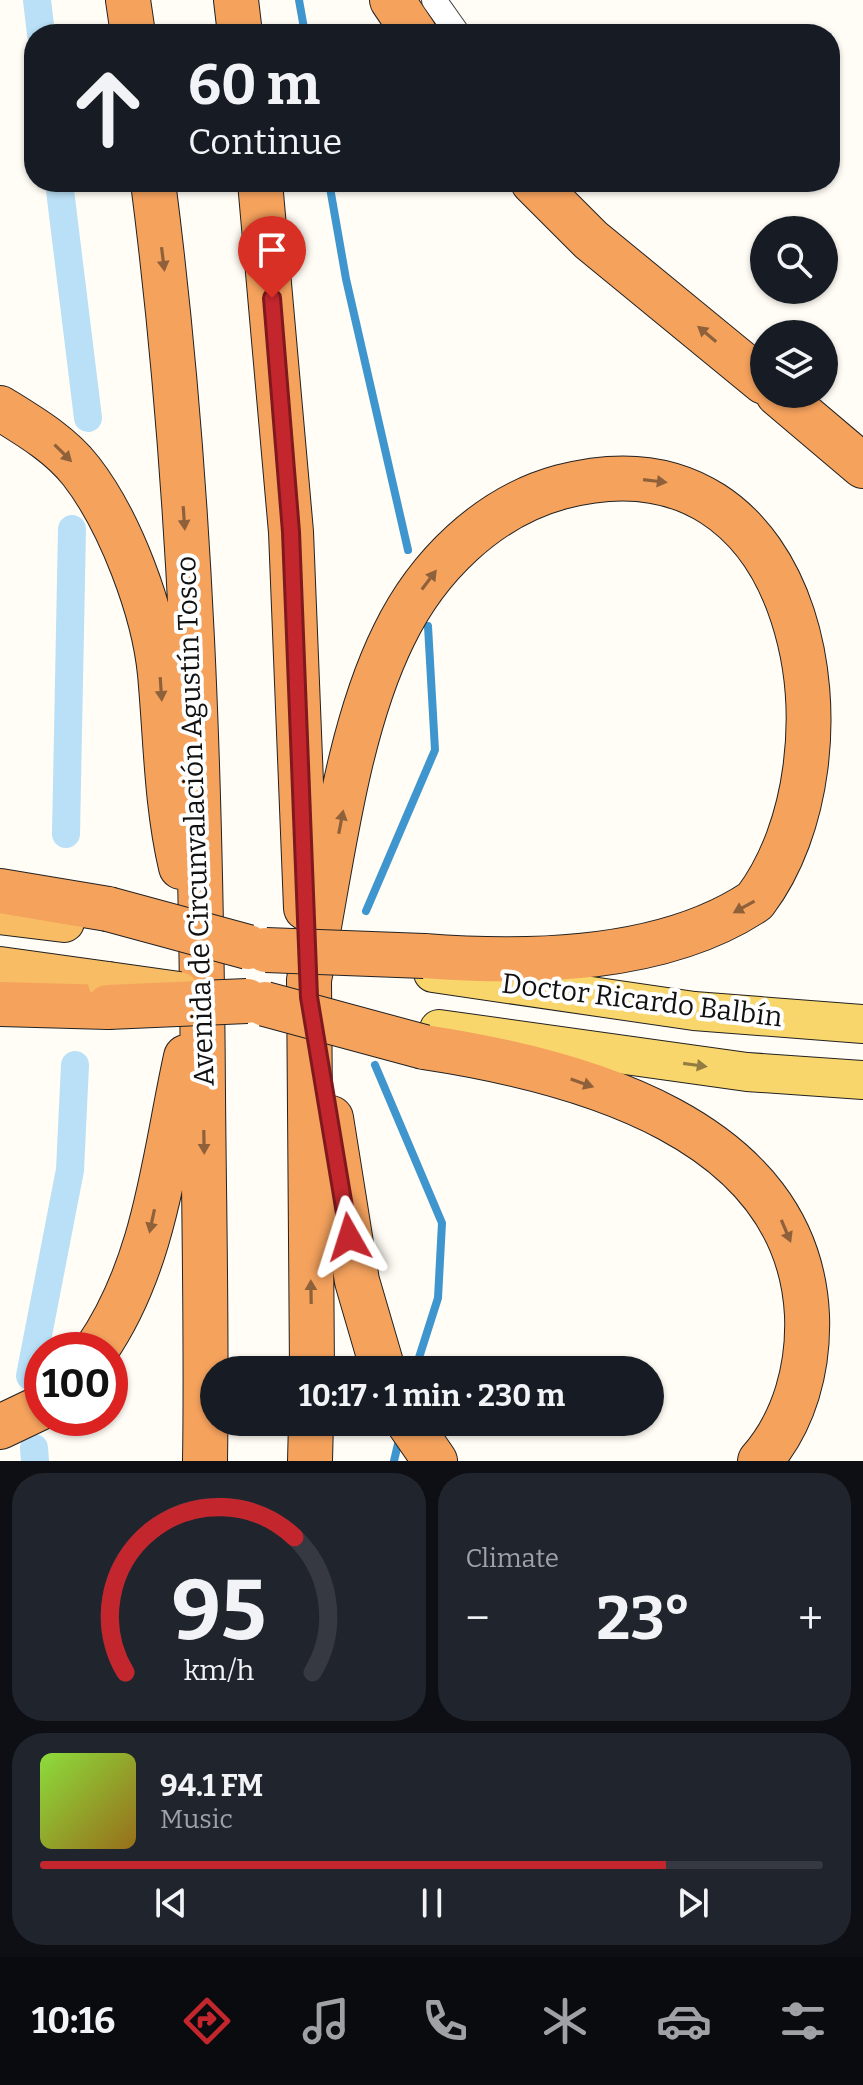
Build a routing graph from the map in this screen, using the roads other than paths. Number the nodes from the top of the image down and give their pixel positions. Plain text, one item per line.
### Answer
1 (128, 0) edge
2 (236, 0) edge
3 (392, 0) edge
4 (434, 0) edge
5 (132, 24) edge
6 (239, 24) edge
7 (408, 24) edge
8 (451, 24) edge
9 (154, 192) edge
10 (261, 192) edge
11 (543, 192) edge
12 (573, 192) edge
13 (650, 286) junction
14 (750, 370) edge
15 (0, 408) edge
16 (795, 408) edge
17 (863, 466) edge
18 (833, 616) dead end
19 (839, 797) dead end
20 (0, 891) edge
21 (0, 914) edge
22 (108, 918) junction
23 (423, 964) junction
24 (0, 967) edge
25 (203, 971) junction
26 (309, 989) junction
27 (108, 994) junction
28 (0, 1004) edge
29 (863, 1024) edge
30 (424, 1037) junction
31 (863, 1080) edge
32 (106, 1332) edge
33 (312, 1356) edge
34 (379, 1356) edge
35 (24, 1416) edge
36 (0, 1427) edge
37 (311, 1436) edge
38 (418, 1436) edge
39 (205, 1461) edge
40 (310, 1461) edge
41 (435, 1461) edge
42 (760, 1461) edge

1 - 5 highway
2 - 6 highway
3 - 7 highway
4 - 8 street
9 -> 25 highway, Avenida de Circunvalación Agustín Tosco
10 - 26 highway
11 - 13 highway
12 - 13 street
14 -> 13 highway
15 -> 25 highway
16 - 17 highway
26 -> 18 highway
19 -> 23 highway
20 - 22 highway
21 - 22 highway
22 - 23 highway, bridge
23 - 29 main road, Doctor Ricardo Balbín
24 - 27 highway
25 -> 32 highway
25 -> 39 highway, Avenida de Circunvalación Agustín Tosco
33 -> 26 highway
26 - 34 highway
27 - 28 highway
27 - 30 highway, bridge
30 -> 31 main road, Doctor Ricardo Balbín
30 -> 42 highway
35 - 36 highway
37 - 40 highway
38 - 41 highway

